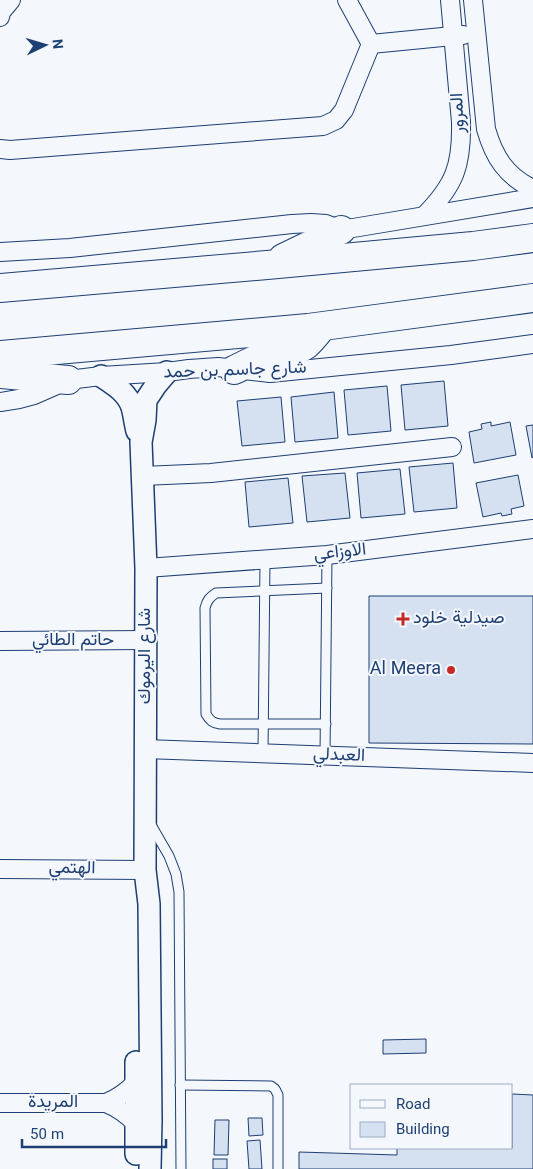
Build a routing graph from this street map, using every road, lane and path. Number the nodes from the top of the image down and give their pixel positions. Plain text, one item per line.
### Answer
1 (11, 0) edge
2 (347, 0) edge
3 (450, 0) edge
4 (473, 0) edge
5 (0, 17) edge
6 (476, 35) junction
7 (453, 36) junction
8 (371, 44) junction
9 (0, 149) edge
10 (533, 189) edge
11 (533, 198) edge
12 (424, 216) junction
13 (341, 230) junction
14 (533, 238) edge
15 (0, 252) edge
16 (268, 266) junction
17 (533, 283) edge
18 (0, 288) edge
19 (533, 298) edge
20 (456, 308) junction
21 (322, 326) junction
22 (533, 344) edge
23 (0, 355) edge
24 (234, 370) junction
25 (167, 372) junction
26 (0, 374) edge
27 (100, 376) junction
28 (68, 380) junction
29 (0, 402) edge
30 (141, 442) junction
31 (452, 447) dead end
32 (143, 476) junction
33 (533, 530) edge
34 (327, 555) junction
35 (265, 560) junction
36 (146, 568) junction
37 (327, 588) junction
38 (265, 591) junction
39 (146, 640) junction
40 (0, 641) edge
41 (263, 724) junction
42 (326, 724) junction
43 (145, 748) junction
44 (263, 753) junction
45 (325, 756) junction
46 (533, 763) edge
47 (145, 815) junction
48 (0, 868) edge
49 (145, 870) junction
50 (136, 1082) junction
51 (180, 1085) junction
52 (0, 1103) edge
53 (106, 1103) junction
54 (136, 1124) junction
55 (135, 1169) edge
56 (150, 1169) edge
57 (181, 1169) edge
58 (278, 1169) edge

1 - 5 street
2 - 8 street
3 - 7 street, المرور
4 - 6 street, المرور
6 - 7 street
6 - 10 street, المرور
7 - 8 street
7 - 12 street, المرور
8 - 9 street
11 - 12 street
12 - 13 street
13 - 15 street
13 - 16 main road
14 - 16 main road
16 - 18 main road
17 - 20 main road
19 - 20 main road, شارع جاسم بن حمد
20 - 21 main road, شارع جاسم بن حمد
21 - 23 main road, شارع جاسم بن حمد
21 - 24 main road
22 - 24 street, شارع جاسم بن حمد
24 - 25 street, شارع جاسم بن حمد
25 - 27 street, شارع جاسم بن حمد
25 - 30 street
26 - 28 main road
27 - 28 street, شارع جاسم بن حمد
27 - 30 street
28 - 29 street, شارع جاسم بن حمد
30 - 32 street, شارع اليرموك
31 - 32 street
32 - 36 street, شارع اليرموك
33 - 34 street, الاوزاعي
34 - 35 street, الاوزاعي
34 - 37 lane
35 - 36 street, الاوزاعي
35 - 38 lane
36 - 39 street, شارع اليرموك
37 - 38 lane
37 - 42 lane
38 - 41 lane
38 - 41 lane
39 - 40 street, حاتم الطائي
39 - 43 street, شارع اليرموك
41 - 42 lane
41 - 44 lane
42 - 45 lane
43 - 44 street, العبدلي
43 - 47 street, شارع اليرموك
44 - 45 street, العبدلي
45 - 46 street, العبدلي
47 - 49 street, شارع اليرموك
47 - 51 lane
48 - 49 street, الهتمي
49 - 50 street, شارع اليرموك
49 - 56 street, شارع اليرموك
50 - 53 street
50 - 54 street, شارع اليرموك
51 - 57 lane
51 - 58 lane
52 - 53 street, المريدة
53 - 54 street, المريدة
54 - 55 street, شارع اليرموك

